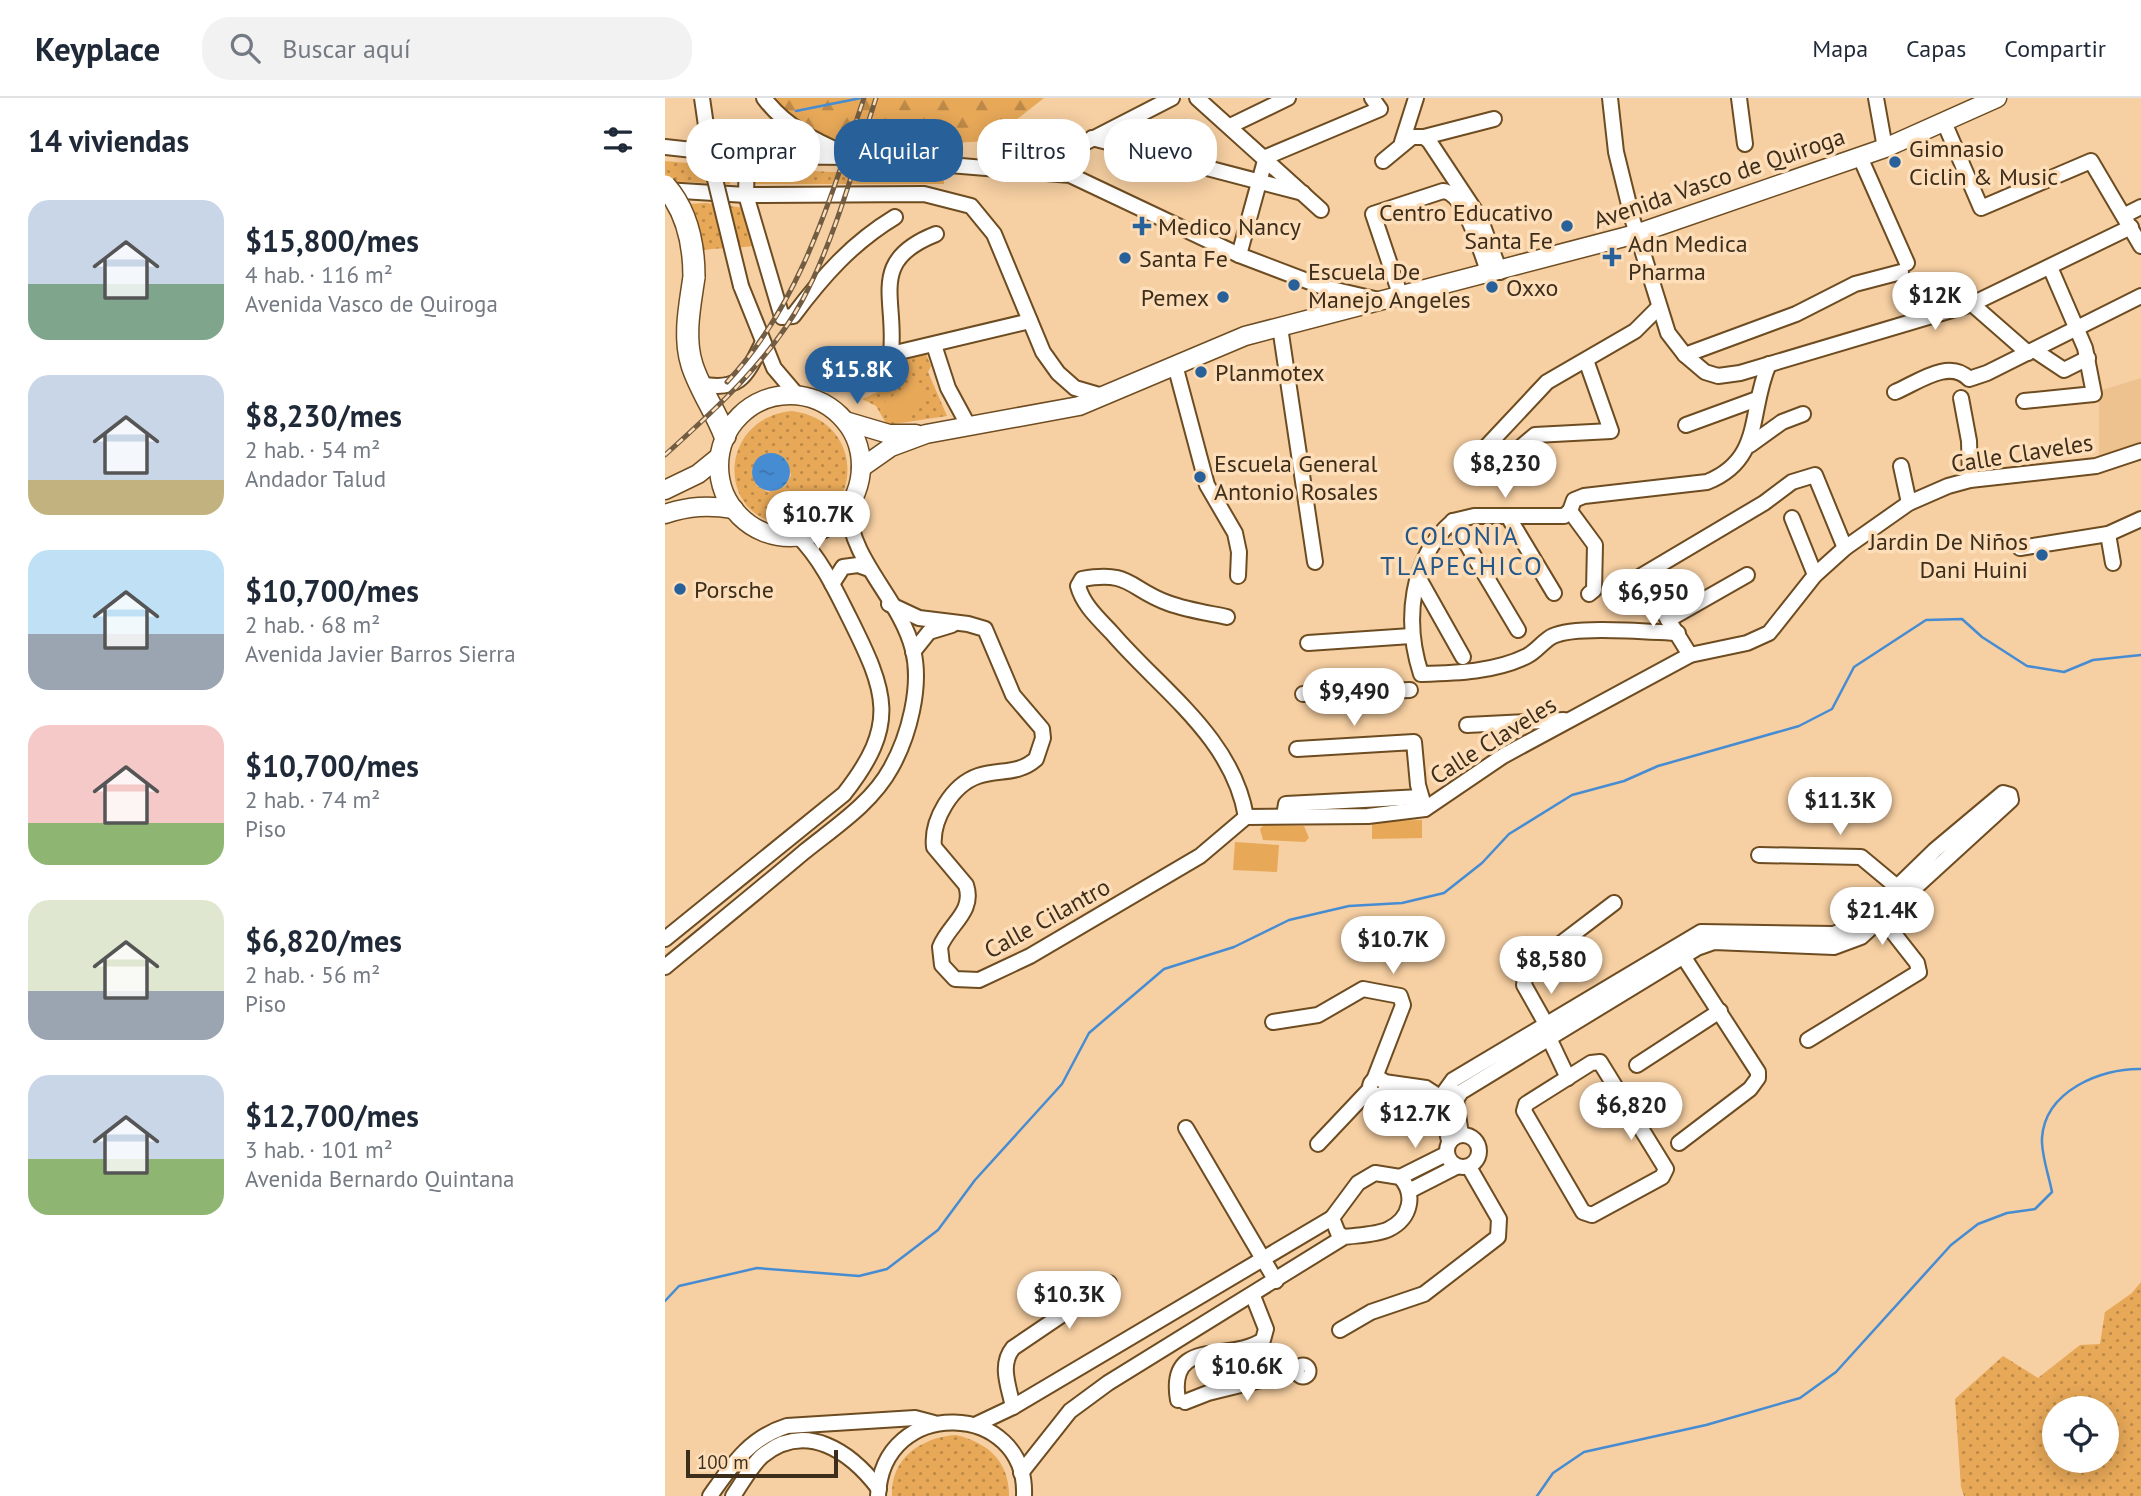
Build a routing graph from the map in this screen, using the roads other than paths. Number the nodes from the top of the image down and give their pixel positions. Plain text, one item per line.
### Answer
1 (702, 98) edge
2 (764, 98) edge
3 (1173, 98) edge
4 (1196, 98) edge
5 (1288, 98) edge
6 (1416, 98) edge
7 (1610, 98) edge
8 (1739, 98) edge
9 (1876, 98) edge
10 (1991, 99) edge
11 (1376, 104) edge
12 (1494, 119) dead end
13 (1944, 122) junction
14 (1230, 125) junction
15 (1424, 137) junction
16 (1092, 138) joint
17 (1402, 142) junction
18 (1745, 144) dead end
19 (665, 147) edge
20 (1885, 148) junction
21 (686, 149) edge
22 (834, 149) edge
23 (1266, 157) junction
24 (1860, 157) junction
25 (1383, 161) dead end
26 (1259, 181) junction
27 (746, 182) edge
28 (1085, 182) edge
29 (665, 188) edge
30 (1303, 193) junction
31 (746, 195) junction
32 (2141, 207) edge
33 (1321, 210) dead end
34 (895, 217) dead end
35 (2128, 221) junction
36 (936, 234) dead end
37 (1636, 234) junction
38 (2141, 246) edge
39 (1239, 255) junction
40 (2050, 267) junction
41 (1494, 273) junction
42 (1400, 294) junction
43 (2141, 296) edge
44 (1379, 300) junction
45 (1920, 301) dead end
46 (1972, 304) junction
47 (1659, 307) junction
48 (1925, 317) junction
49 (1030, 321) junction
50 (1280, 327) junction
51 (2077, 329) junction
52 (762, 344) junction
53 (934, 345) junction
54 (2031, 351) junction
55 (891, 354) junction
56 (1685, 355) junction
57 (2088, 358) junction
58 (1586, 360) junction
59 (1769, 364) junction
60 (1175, 365) junction
61 (819, 370) dead end
62 (701, 384) junction
63 (1895, 392) dead end
64 (797, 395) junction
65 (1099, 395) junction
66 (1961, 397) dead end
67 (1757, 399) junction
68 (2024, 401) dead end
69 (1803, 414) dead end
70 (845, 421) junction
71 (968, 425) junction
72 (1686, 425) dead end
73 (926, 434) junction
74 (725, 436) junction
75 (1750, 445) junction
76 (1486, 446) dead end
77 (2141, 451) edge
78 (1515, 452) dead end
79 (719, 457) junction
80 (1901, 466) dead end
81 (861, 468) junction
82 (1971, 480) junction
83 (665, 490) edge
84 (1909, 503) junction
85 (848, 507) junction
86 (734, 509) junction
87 (1570, 511) junction
88 (665, 514) edge
89 (1509, 518) junction
90 (1792, 518) dead end
91 (2141, 519) edge
92 (1453, 520) junction
93 (2108, 534) junction
94 (798, 536) junction
95 (1845, 548) junction
96 (2020, 548) dead end
97 (1315, 562) dead end
98 (2113, 563) dead end
99 (869, 569) junction
100 (1747, 575) dead end
101 (1815, 575) junction
102 (1238, 576) dead end
103 (1418, 577) junction
104 (832, 584) junction
105 (1554, 593) dead end
106 (1589, 594) dead end
107 (889, 604) junction
108 (1227, 617) dead end
109 (1668, 620) junction
110 (957, 623) junction
111 (1518, 631) dead end
112 (1678, 633) junction
113 (1411, 636) junction
114 (1308, 643) dead end
115 (913, 652) junction
116 (1690, 656) junction
117 (1463, 657) dead end
118 (1410, 690) dead end
119 (1303, 694) dead end
120 (1569, 719) junction
121 (1467, 725) dead end
122 (1297, 749) dead end
123 (1423, 803) junction
124 (1245, 817) junction
125 (1759, 855) dead end
126 (1940, 855) junction
127 (1921, 863) junction
128 (1930, 875) junction
129 (1897, 887) junction
130 (1614, 903) dead end
131 (1879, 914) junction
132 (665, 939) edge
133 (1677, 953) junction
134 (665, 967) edge
135 (1720, 1011) junction
136 (1273, 1022) dead end
137 (1548, 1031) junction
138 (1808, 1040) dead end
139 (1637, 1065) dead end
140 (1568, 1078) junction
141 (1376, 1084) junction
142 (1440, 1098) junction
143 (1456, 1108) junction
144 (1186, 1128) dead end
145 (1679, 1143) dead end
146 (1318, 1144) dead end
147 (1452, 1144) junction
148 (1463, 1167) junction
149 (1400, 1177) junction
150 (1409, 1191) junction
151 (1332, 1219) junction
152 (1344, 1237) junction
153 (1263, 1261) junction
154 (1276, 1281) junction
155 (1109, 1283) dead end
156 (1252, 1296) junction
157 (1340, 1330) dead end
158 (1297, 1371) dead end
159 (1013, 1407) junction
160 (934, 1423) junction
161 (975, 1425) junction
162 (1021, 1473) junction
163 (879, 1493) edge
164 (710, 1496) edge
165 (733, 1496) edge
166 (1024, 1496) edge

1 - 52 street, bridge
2 - 22 street
3 - 16 street
4 - 14 street
5 - 14 street
6 - 17 street
7 - 37 street
8 - 18 street
9 - 20 street
10 - 13 main road, Avenida Vasco de Quiroga
11 - 23 street
12 - 15 street
13 - 20 main road, Avenida Vasco de Quiroga
13 - 35 street
14 - 23 street
15 - 17 street
15 - 41 street
16 - 26 street
17 - 25 street
19 - 21 street
20 - 24 main road, Avenida Vasco de Quiroga
23 - 26 street
23 - 30 street
24 - 37 main road, Avenida Vasco de Quiroga
24 - 56 street
26 - 30 street
26 - 39 street
27 - 31 street
28 - 39 street
29 - 31 street
29 - 62 highway, bridge
30 - 33 street
31 - 34 street
31 - 49 street
32 - 35 street
35 - 38 street
35 - 40 street
36 - 55 street
37 - 41 main road, Avenida Vasco de Quiroga
37 - 47 street
39 - 44 street
40 - 46 street
40 - 51 street
41 - 42 main road, Avenida Vasco de Quiroga
41 - 42 street
42 - 44 main road, Avenida Vasco de Quiroga
43 - 51 street
44 - 50 main road, Avenida Vasco de Quiroga
45 - 48 street
46 - 48 street
46 - 54 street
47 - 56 street
47 - 58 street
48 - 59 street
49 - 53 street
49 - 65 street
50 - 60 main road, Avenida Vasco de Quiroga
50 - 97 street
51 - 54 street
51 - 57 street
52 - 62 street
52 - 64 street
53 - 55 street
53 - 71 street
54 - 57 street
54 - 63 street
55 - 61 street
56 - 59 street
57 - 68 street
58 - 76 street
58 - 78 street
59 - 67 street
60 - 65 main road, Avenida Vasco de Quiroga
60 - 102 street
62 - 74 highway
64 - 70 main road
64 - 74 main road
65 - 71 main road, Avenida Vasco de Quiroga
66 - 82 street
67 - 72 street
67 - 75 street
69 - 75 street
70 - 73 main road, Avenida Vasco de Quiroga
70 - 81 main road
71 - 73 main road, Avenida Vasco de Quiroga
73 - 81 main road, Avenida Vasco de Quiroga
74 - 79 main road
75 - 87 street
77 - 82 street, Calle Claveles
79 - 83 main road
79 - 86 main road
80 - 84 street
81 - 85 main road
82 - 84 street, Calle Claveles
84 - 95 street, Calle Claveles
85 - 94 main road
85 - 99 street
86 - 88 main road
86 - 94 main road
87 - 89 street
87 - 106 street
89 - 92 street
89 - 105 street
90 - 101 street
91 - 93 street
92 - 103 street
92 - 111 street
93 - 96 street
93 - 98 street
94 - 104 street
95 - 101 street, Calle Claveles
95 - 109 street
99 - 104 street
99 - 107 street
100 - 109 street
101 - 116 street, Calle Claveles
103 - 113 street
103 - 117 street
104 - 132 street
107 - 110 street, Calle Cilantro
107 - 115 street
108 - 124 street
109 - 112 street
110 - 115 street
110 - 124 street, Calle Cilantro
112 - 113 street
112 - 116 street
113 - 114 street
115 - 134 street
116 - 120 street, Calle Claveles
118 - 119 street
120 - 121 street
120 - 123 street, Calle Claveles
122 - 123 street
123 - 124 street, Calle Claveles
125 - 129 street
126 - 126 street
126 - 127 street
126 - 128 street
127 - 128 street
127 - 129 street
128 - 131 street
129 - 131 street
130 - 137 street
131 - 133 street
131 - 138 street
133 - 135 street
133 - 137 street
135 - 139 street
135 - 145 street
136 - 141 street
137 - 140 street
137 - 142 street
137 - 143 street
140 - 140 street
141 - 142 street
141 - 146 street
142 - 143 street
142 - 147 street
143 - 147 street
144 - 153 street
147 - 148 street
147 - 148 street
147 - 149 street
148 - 150 street
148 - 157 street
149 - 150 street
149 - 151 street
150 - 152 street
151 - 152 street
151 - 153 street
152 - 154 street
153 - 154 street
153 - 159 street
154 - 156 street
155 - 159 street
156 - 158 street
156 - 162 street
159 - 161 street
160 - 161 street
160 - 163 street
160 - 164 street
161 - 162 street
162 - 166 street
163 - 165 street

